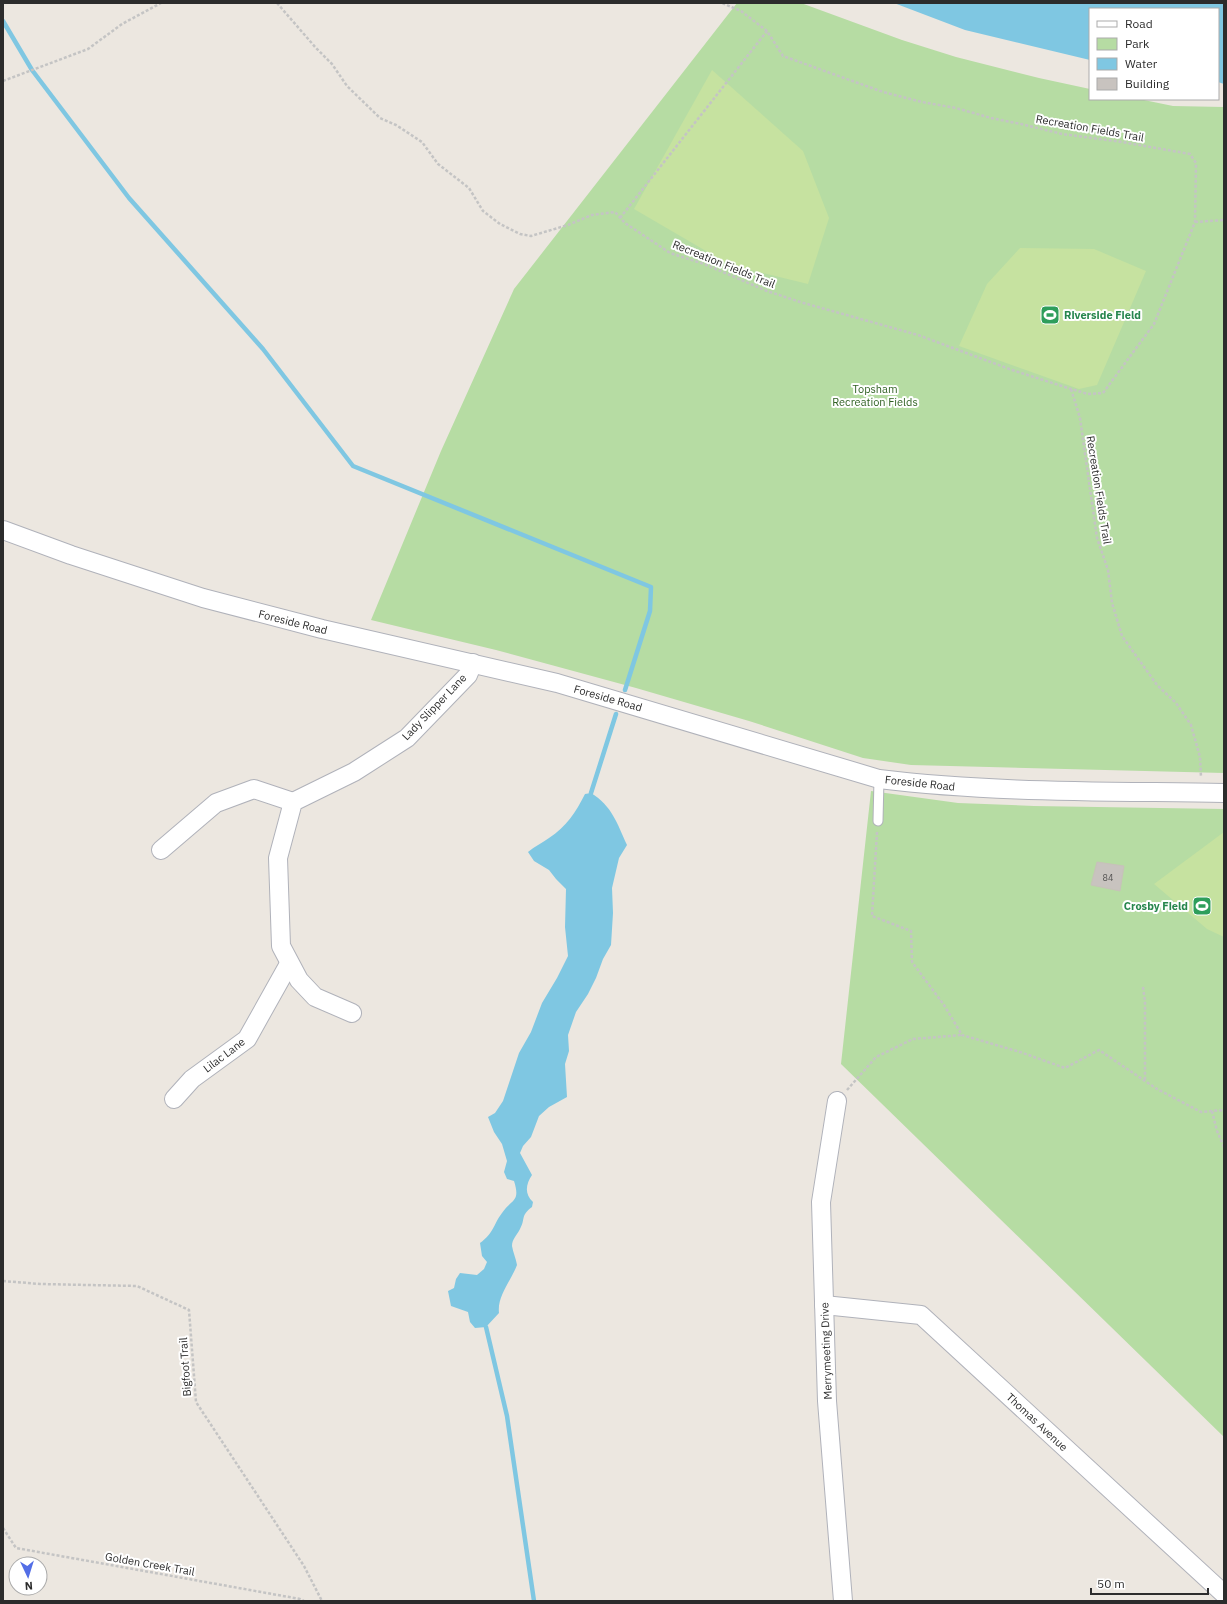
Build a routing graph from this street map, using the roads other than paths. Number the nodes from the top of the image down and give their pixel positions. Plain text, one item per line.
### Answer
1 (3, 530) edge
2 (473, 663) junction
3 (879, 779) junction
4 (1224, 793) edge
5 (293, 802) junction
6 (878, 821) road end
7 (161, 850) dead end
8 (290, 964) junction
9 (352, 1013) dead end
10 (174, 1099) dead end
11 (837, 1101) road end
12 (824, 1305) junction
13 (1223, 1591) edge
14 (843, 1601) edge

1 - 2 street, Foreside Road
2 - 3 street, Foreside Road
2 - 5 street, Lady Slipper Lane
3 - 4 street, Foreside Road
3 - 6 lane
5 - 7 street
5 - 8 street
8 - 9 street
8 - 10 street, Lilac Lane
11 - 12 street, Merrymeeting Drive
12 - 13 street, Thomas Avenue
12 - 14 street, Merrymeeting Drive

